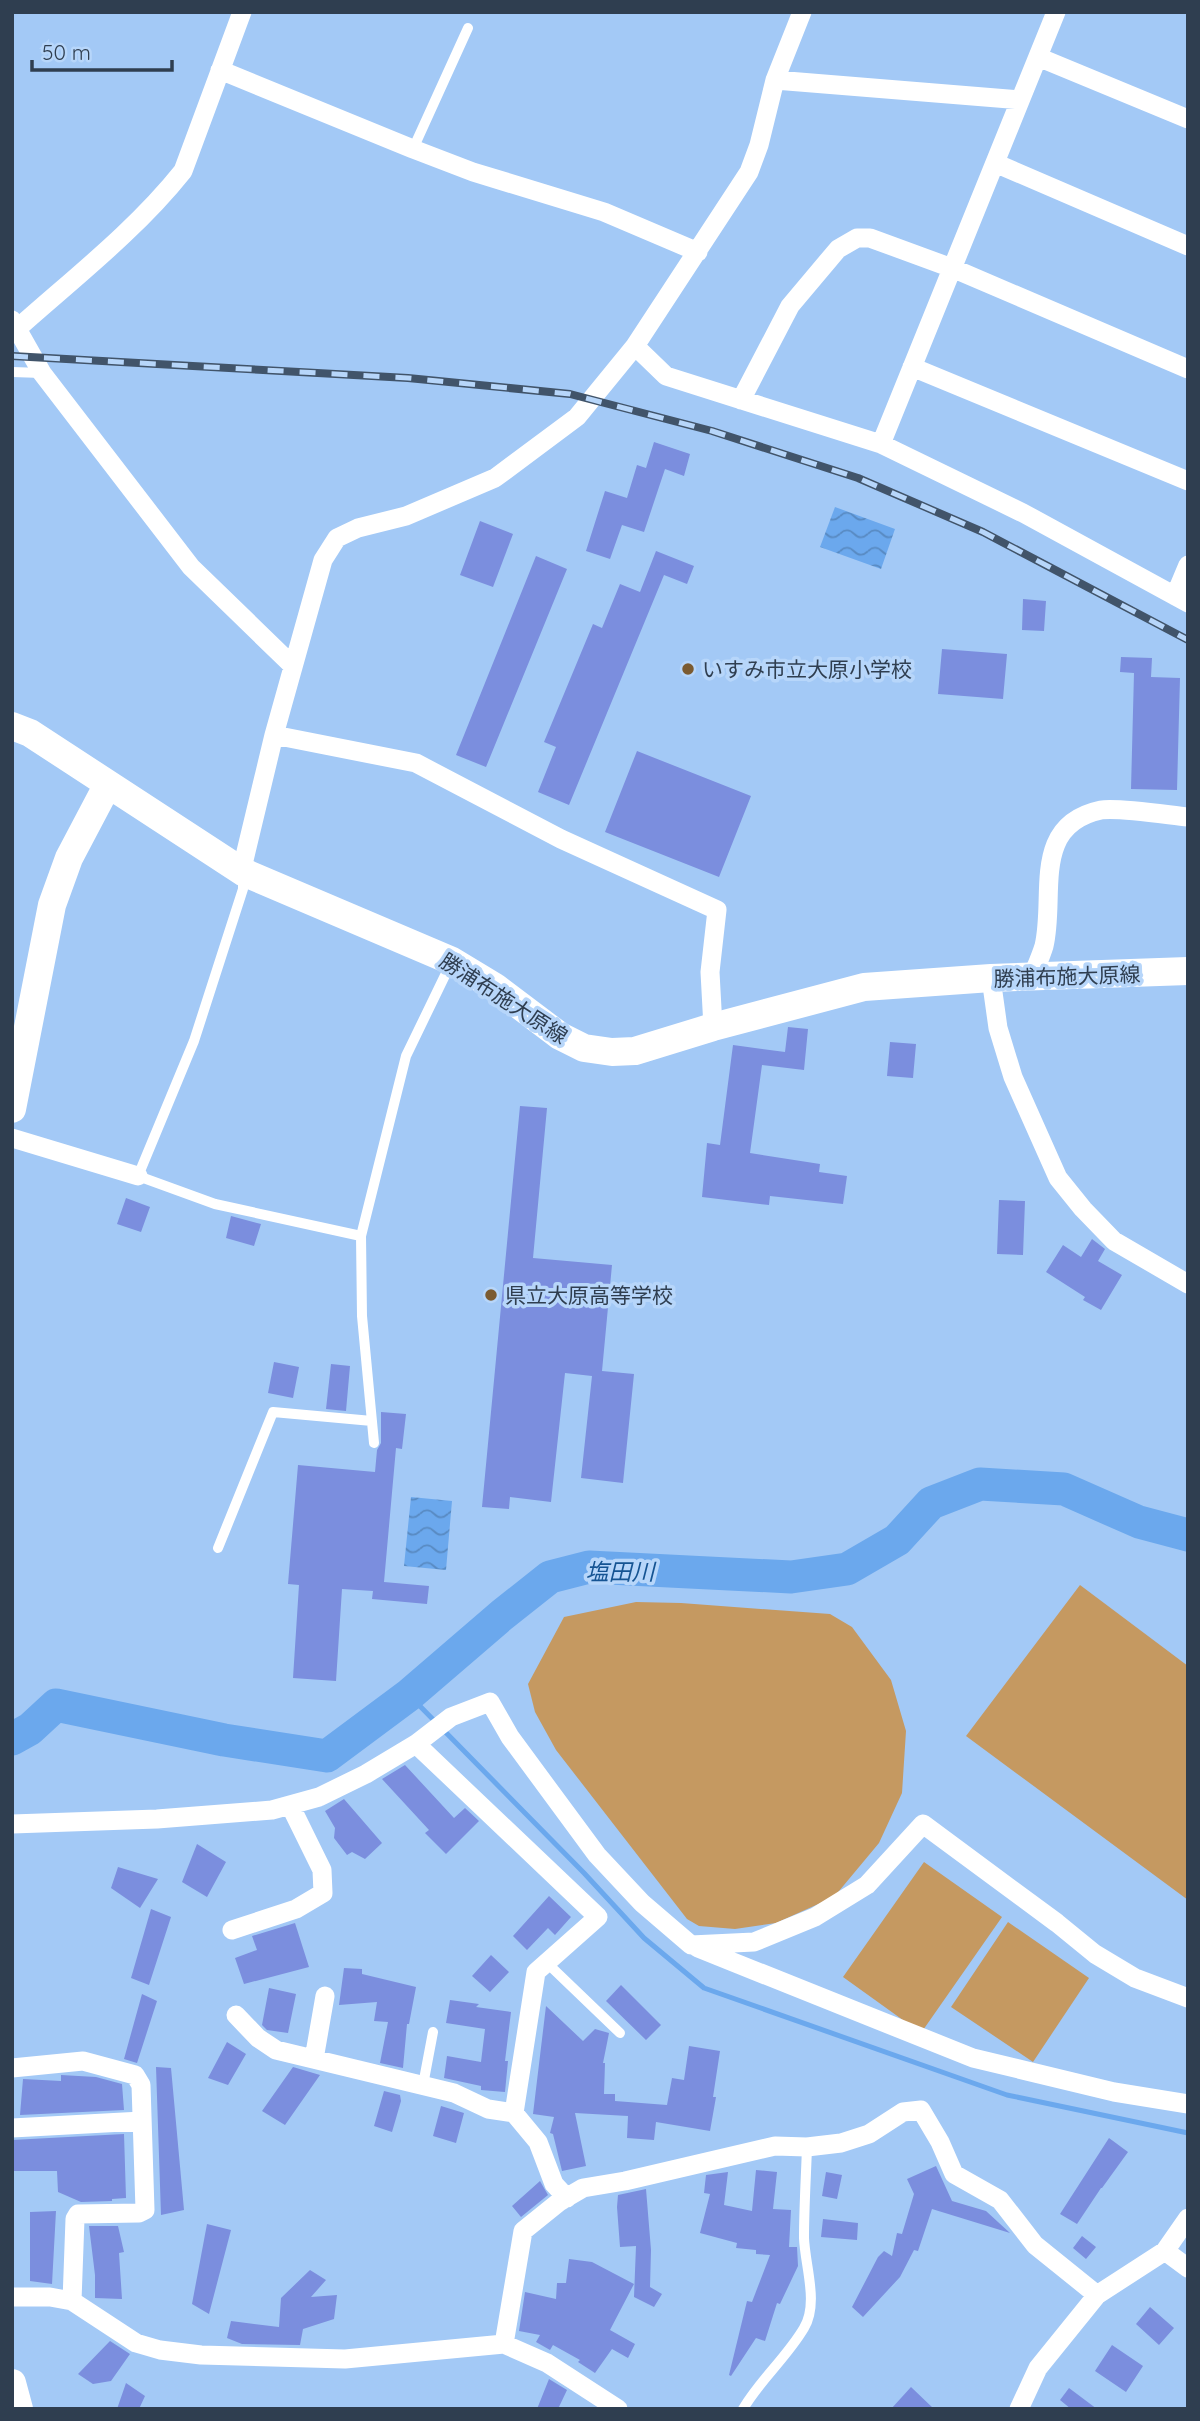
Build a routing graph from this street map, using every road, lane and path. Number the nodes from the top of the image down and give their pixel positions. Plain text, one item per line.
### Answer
1 (242, 12) edge
2 (802, 12) edge
3 (1056, 12) edge
4 (468, 28) dead end
5 (1038, 57) junction
6 (220, 70) junction
7 (775, 80) junction
8 (1020, 100) junction
9 (1188, 119) edge
10 (413, 149) junction
11 (995, 163) junction
12 (1188, 246) edge
13 (698, 252) junction
14 (952, 268) junction
15 (15, 324) edge
16 (635, 346) junction
17 (912, 367) junction
18 (1188, 369) edge
19 (12, 372) edge
20 (42, 373) junction
21 (741, 400) junction
22 (881, 444) junction
23 (1188, 481) edge
24 (1188, 565) edge
25 (1181, 599) edge
26 (293, 666) junction
27 (12, 726) edge
28 (274, 735) junction
29 (108, 784) junction
30 (1188, 817) edge
31 (243, 872) junction
32 (452, 961) junction
33 (1188, 971) edge
34 (1032, 977) junction
35 (991, 978) junction
36 (713, 1027) junction
37 (12, 1108) edge
38 (12, 1138) edge
39 (138, 1176) junction
40 (361, 1236) junction
41 (1188, 1284) edge
42 (372, 1421) junction
43 (374, 1443) dead end
44 (218, 1548) dead end
45 (431, 1732) junction
46 (290, 1805) junction
47 (12, 1824) edge
48 (232, 1930) dead end
49 (691, 1945) junction
50 (546, 1962) junction
51 (326, 1996) dead end
52 (1188, 1998) edge
53 (236, 2015) dead end
54 (432, 2032) dead end
55 (620, 2032) dead end
56 (314, 2059) junction
57 (12, 2068) edge
58 (423, 2085) junction
59 (1188, 2104) edge
60 (514, 2113) junction
61 (142, 2121) junction
62 (12, 2129) edge
63 (807, 2147) junction
64 (568, 2198) junction
65 (1188, 2218) edge
66 (1165, 2251) junction
67 (1188, 2268) edge
68 (1097, 2295) junction
69 (12, 2297) edge
70 (72, 2301) junction
71 (504, 2344) junction
72 (12, 2384) edge
73 (19, 2409) edge
74 (618, 2409) edge
75 (743, 2409) edge
76 (1019, 2409) edge

1 - 6 street
2 - 7 street
3 - 5 street
4 - 10 lane
5 - 8 street
5 - 9 street
6 - 10 street
6 - 15 street
7 - 8 street
7 - 13 street
8 - 11 street
10 - 13 street
11 - 12 street
11 - 14 street
13 - 16 street
14 - 17 street
14 - 18 street
14 - 21 street
15 - 20 street
16 - 21 street
16 - 26 street
17 - 22 street
17 - 23 street
19 - 20 lane
20 - 26 street
21 - 22 street
22 - 25 street
24 - 25 street
26 - 28 street
27 - 29 main road, 勝浦布施大原線
28 - 31 street
28 - 36 street
29 - 31 main road, 勝浦布施大原線
29 - 37 main road
30 - 34 street
31 - 32 main road, 勝浦布施大原線
31 - 39 lane
32 - 36 main road, 勝浦布施大原線
32 - 40 lane
33 - 34 main road, 勝浦布施大原線
34 - 35 main road, 勝浦布施大原線
35 - 36 main road, 勝浦布施大原線
35 - 41 street
38 - 39 street
39 - 40 lane
40 - 42 lane
42 - 43 lane
42 - 44 lane
45 - 46 street
45 - 49 street
45 - 50 street
46 - 47 street
46 - 48 street
49 - 52 street
49 - 59 street
50 - 55 lane
50 - 60 street
51 - 56 street
53 - 56 street
54 - 58 lane
56 - 58 street
57 - 61 street
58 - 60 street
60 - 64 street
61 - 62 street
61 - 70 street
63 - 64 street
63 - 68 street
63 - 75 lane
64 - 71 street
65 - 66 street
66 - 67 street
66 - 68 street
68 - 76 street
69 - 70 street
70 - 71 street
71 - 74 street
72 - 73 main road

